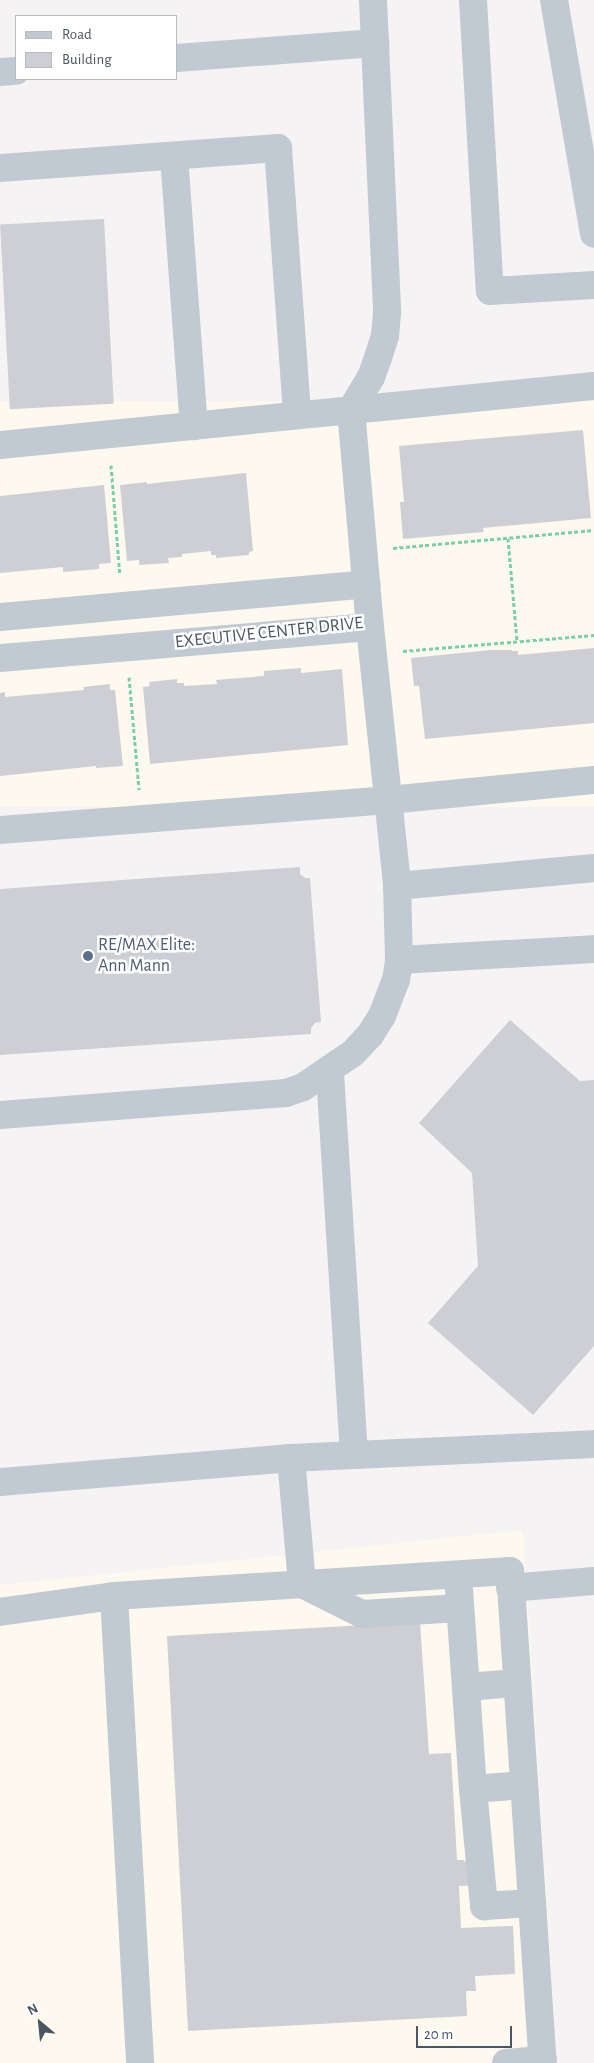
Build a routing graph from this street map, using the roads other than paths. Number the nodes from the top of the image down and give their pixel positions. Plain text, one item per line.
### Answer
1 (373, 0) edge
2 (473, 0) edge
3 (554, 0) edge
4 (376, 43) junction
5 (178, 58) edge
6 (15, 71) edge
7 (0, 72) edge
8 (174, 156) junction
9 (0, 168) edge
10 (594, 234) edge
11 (594, 285) edge
12 (594, 386) edge
13 (352, 410) junction
14 (297, 415) junction
15 (194, 426) junction
16 (0, 445) edge
17 (367, 584) junction
18 (0, 617) edge
19 (370, 627) junction
20 (0, 658) edge
21 (594, 780) edge
22 (389, 800) junction
23 (0, 830) edge
24 (594, 868) edge
25 (397, 886) junction
26 (594, 949) edge
27 (399, 960) junction
28 (330, 1071) junction
29 (0, 1115) edge
30 (594, 1444) edge
31 (354, 1454) junction
32 (291, 1458) junction
33 (0, 1482) edge
34 (458, 1574) junction
35 (594, 1581) edge
36 (302, 1584) junction
37 (510, 1588) junction
38 (114, 1596) junction
39 (460, 1608) junction
40 (0, 1612) edge
41 (517, 1683) junction
42 (466, 1687) junction
43 (524, 1785) junction
44 (472, 1789) junction
45 (532, 1903) junction
46 (543, 2062) edge
47 (140, 2063) edge
48 (506, 2063) edge

1 - 4 lane
2 - 11 lane
3 - 10 lane
4 - 5 lane
4 - 13 lane
6 - 7 lane
8 - 9 lane
8 - 14 lane
8 - 15 lane
12 - 13 lane
13 - 14 lane
13 - 17 lane, EXECUTIVE CENTER DRIVE
14 - 15 lane
15 - 16 lane
17 - 18 lane
17 - 19 lane, EXECUTIVE CENTER DRIVE
19 - 20 lane, EXECUTIVE CENTER DRIVE
19 - 22 lane
21 - 22 lane
22 - 23 lane
22 - 25 lane
24 - 25 lane
25 - 27 lane
26 - 27 lane
27 - 28 lane
28 - 29 lane
28 - 31 lane
30 - 31 lane
31 - 32 lane
32 - 33 lane
32 - 36 lane
34 - 36 lane
34 - 37 lane
34 - 39 lane
35 - 37 lane
36 - 38 lane
36 - 39 lane
37 - 41 lane
38 - 40 lane
38 - 47 lane
39 - 42 lane
41 - 42 lane
41 - 43 lane
42 - 44 lane
43 - 44 lane
43 - 45 lane
44 - 45 lane
45 - 46 lane
46 - 48 lane

